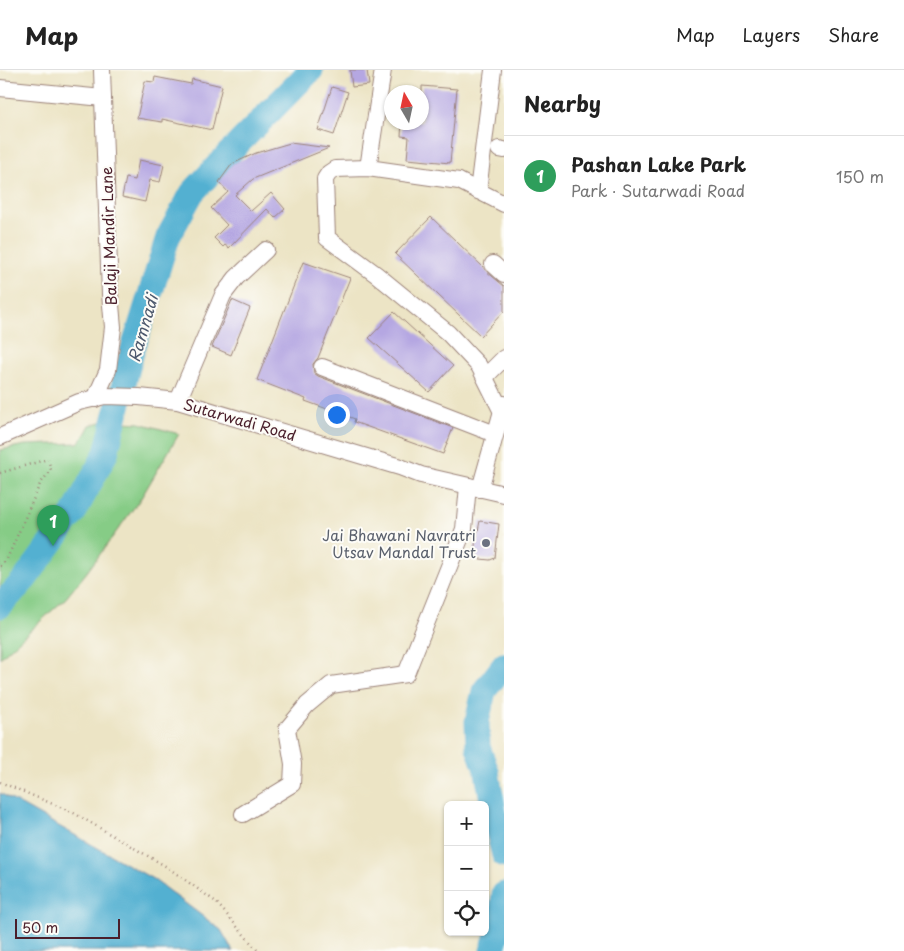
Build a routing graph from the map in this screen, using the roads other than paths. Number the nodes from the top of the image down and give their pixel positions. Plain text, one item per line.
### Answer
1 (102, 70) edge
2 (382, 70) edge
3 (493, 70) edge
4 (0, 88) edge
5 (103, 98) junction
6 (368, 168) junction
7 (478, 190) junction
8 (504, 204) edge
9 (266, 250) dead end
10 (504, 358) edge
11 (322, 367) dead end
12 (485, 377) junction
13 (100, 397) junction
14 (178, 401) junction
15 (503, 407) edge
16 (495, 434) junction
17 (0, 437) edge
18 (474, 488) junction
19 (504, 494) edge
20 (243, 814) dead end

1 - 5 street, Balaji Mandir Lane
2 - 6 street
3 - 7 street
4 - 5 street
5 - 13 street, Balaji Mandir Lane
6 - 7 street
6 - 12 street
7 - 8 street
9 - 14 street
10 - 12 street
11 - 16 street
12 - 15 street
13 - 14 street, Sutarwadi Road
13 - 17 street, Sutarwadi Road
14 - 18 street, Sutarwadi Road
15 - 16 street
16 - 18 street
18 - 19 street, Sutarwadi Road
18 - 20 street

